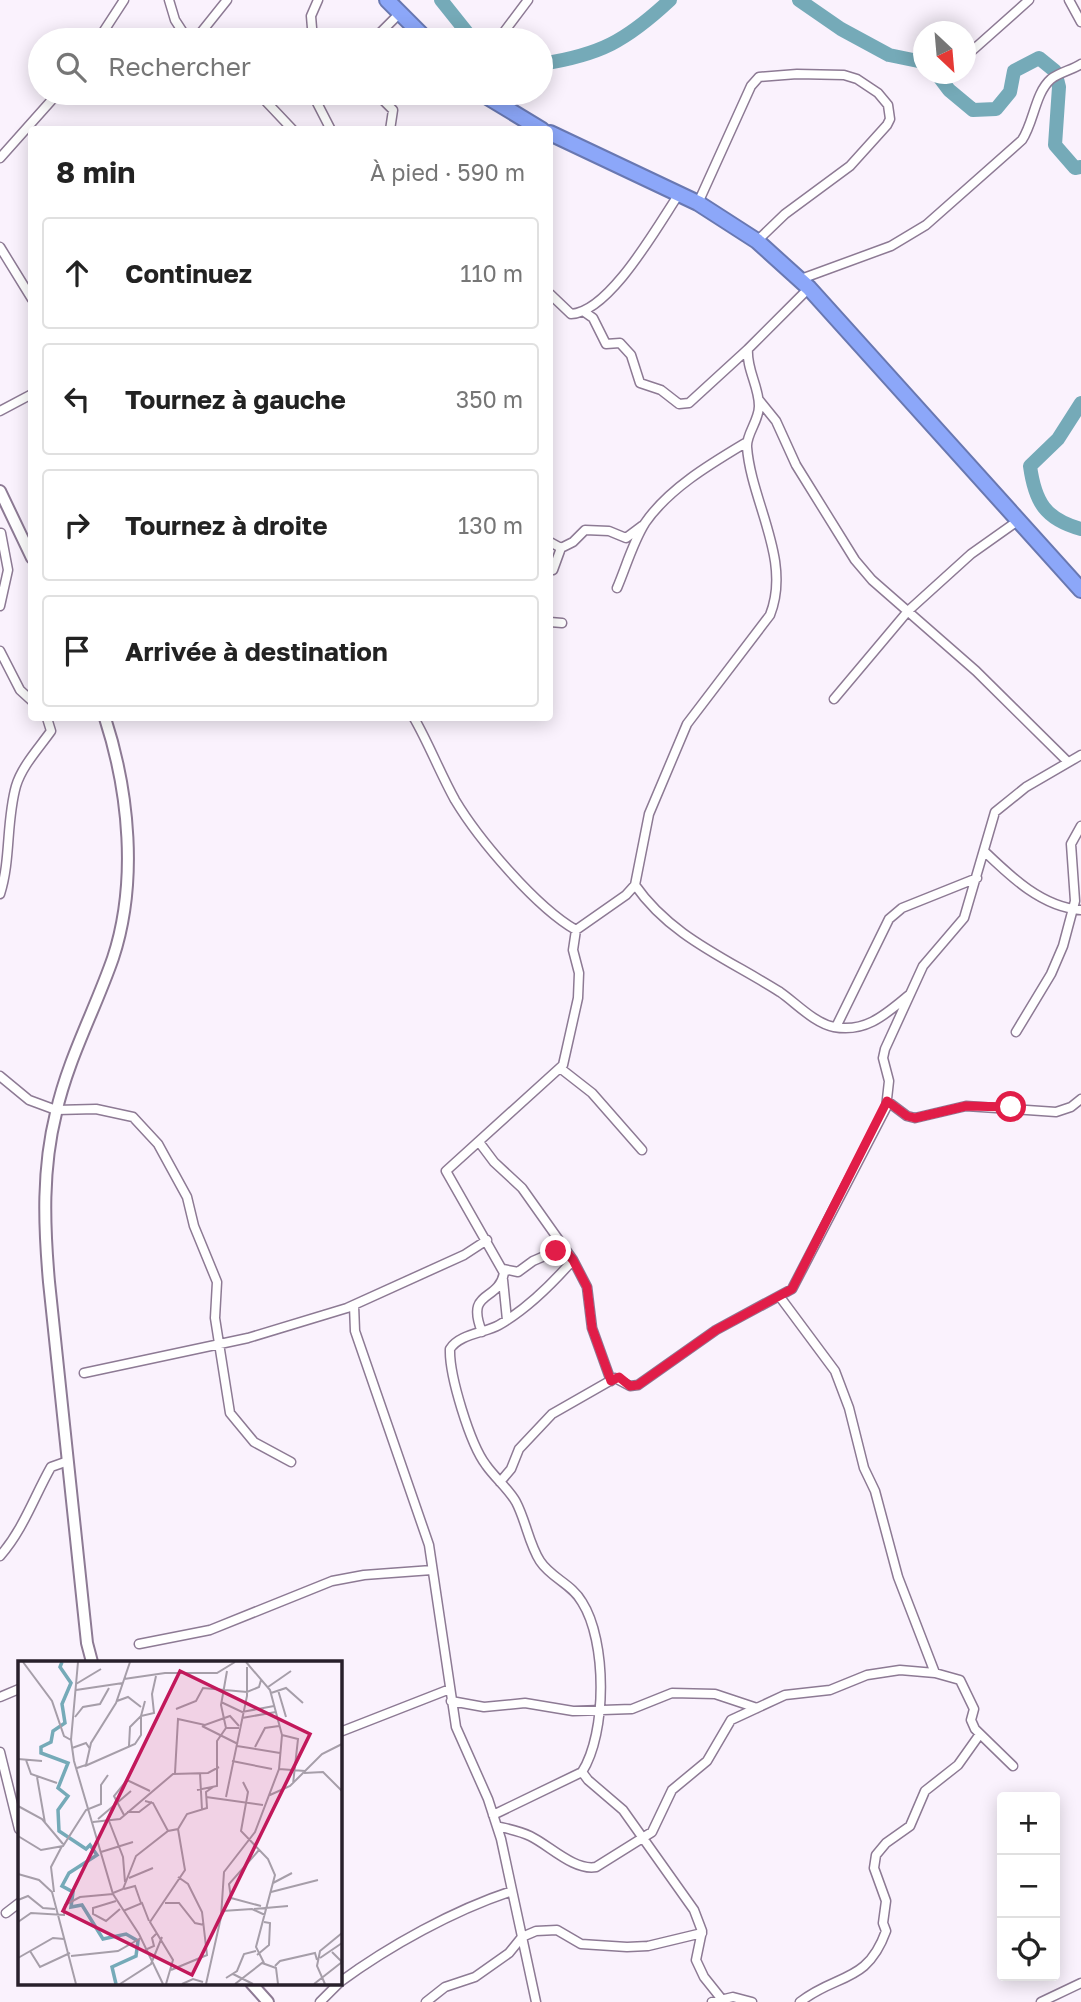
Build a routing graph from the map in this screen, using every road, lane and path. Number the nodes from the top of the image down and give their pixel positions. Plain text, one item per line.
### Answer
1 (124, 0) edge
2 (169, 0) edge
3 (228, 0) edge
4 (318, 0) edge
5 (387, 0) edge
6 (528, 0) edge
7 (1029, 0) edge
8 (1069, 0) edge
9 (401, 12) junction
10 (1081, 22) edge
11 (106, 28) edge
12 (180, 28) edge
13 (205, 28) edge
14 (312, 28) edge
15 (385, 28) edge
16 (416, 28) edge
17 (507, 28) edge
18 (976, 47) edge
19 (1081, 64) edge
20 (47, 105) edge
21 (269, 105) edge
22 (318, 105) edge
23 (388, 105) edge
24 (501, 105) edge
25 (29, 126) edge
26 (289, 126) edge
27 (329, 126) edge
28 (391, 126) edge
29 (535, 126) edge
30 (28, 127) edge
31 (553, 134) edge
32 (0, 158) edge
33 (679, 194) junction
34 (698, 203) junction
35 (757, 241) junction
36 (0, 247) edge
37 (805, 283) junction
38 (28, 292) edge
39 (553, 296) edge
40 (583, 312) junction
41 (748, 349) junction
42 (28, 396) edge
43 (758, 399) junction
44 (0, 411) edge
45 (747, 442) junction
46 (0, 491) edge
47 (1019, 520) junction
48 (15, 524) junction
49 (645, 524) junction
50 (0, 533) edge
51 (553, 544) edge
52 (561, 548) junction
53 (28, 550) edge
54 (553, 570) dead end
55 (617, 587) dead end
56 (1081, 590) edge
57 (0, 606) edge
58 (908, 611) junction
59 (553, 622) edge
60 (562, 623) dead end
61 (0, 651) edge
62 (28, 698) edge
63 (834, 698) dead end
64 (48, 721) edge
65 (106, 721) edge
66 (416, 721) edge
67 (1081, 755) edge
68 (1067, 761) junction
69 (1081, 826) edge
70 (985, 851) junction
71 (977, 878) junction
72 (635, 885) junction
73 (0, 894) edge
74 (1077, 910) edge
75 (576, 930) junction
76 (911, 993) junction
77 (836, 1027) junction
78 (1016, 1032) dead end
79 (561, 1068) junction
80 (0, 1076) edge
81 (1081, 1099) edge
82 (887, 1101) junction
83 (56, 1110) junction
84 (479, 1142) junction
85 (642, 1150) dead end
86 (487, 1240) junction
87 (563, 1248) junction
88 (573, 1260) junction
89 (503, 1269) junction
90 (503, 1280) junction
91 (780, 1297) junction
92 (354, 1305) junction
93 (507, 1320) junction
94 (482, 1332) junction
95 (220, 1344) junction
96 (84, 1373) dead end
97 (611, 1381) junction
98 (68, 1461) junction
99 (291, 1462) dead end
100 (500, 1482) junction
101 (0, 1556) edge
102 (432, 1570) junction
103 (139, 1644) dead end
104 (92, 1661) edge
105 (935, 1673) junction
106 (18, 1689) edge
107 (450, 1689) junction
108 (0, 1697) edge
109 (452, 1701) junction
110 (757, 1708) junction
111 (598, 1710) junction
112 (341, 1732) edge
113 (980, 1734) junction
114 (0, 1752) edge
115 (1013, 1766) dead end
116 (582, 1772) junction
117 (15, 1789) edge
118 (493, 1815) junction
119 (18, 1819) edge
120 (497, 1826) junction
121 (643, 1838) junction
122 (512, 1891) junction
123 (18, 1904) edge
124 (6, 1913) dead end
125 (702, 1933) junction
126 (522, 1937) junction
127 (341, 1981) edge
128 (1081, 1983) edge
129 (252, 1984) edge
130 (337, 1984) edge
131 (723, 2000) edge
132 (268, 2002) edge
133 (320, 2002) edge
134 (426, 2002) edge
135 (536, 2002) edge
136 (712, 2002) edge
137 (752, 2002) edge
138 (800, 2002) edge
139 (1041, 2002) edge

1 - 11 street
2 - 12 street
3 - 13 street
4 - 14 street
5 - 9 highway
6 - 17 street
7 - 18 street
8 - 10 street
9 - 15 street
9 - 16 highway
19 - 37 street
20 - 25 street
21 - 26 street
22 - 27 street
23 - 28 street
24 - 29 highway
30 - 32 street
31 - 33 highway
33 - 34 highway
33 - 40 street
34 - 35 highway
34 - 35 street
35 - 37 highway
36 - 38 street
37 - 41 street
37 - 47 highway
39 - 40 street
40 - 41 street
41 - 43 street
42 - 44 street
43 - 45 street
43 - 58 street
45 - 49 street
45 - 72 street
46 - 48 main road
47 - 56 highway
47 - 58 street
48 - 50 street
48 - 53 main road
49 - 52 street
49 - 55 street
50 - 57 street
51 - 52 street
52 - 54 street
58 - 63 street
58 - 68 street
59 - 60 street
61 - 62 street
64 - 73 street
65 - 83 main road
66 - 75 street
67 - 68 street
68 - 70 street
69 - 74 street
70 - 71 street
70 - 74 street
71 - 76 street
71 - 77 street
72 - 75 street
72 - 77 street
74 - 78 street
75 - 79 street
76 - 77 street
76 - 82 street
79 - 84 street
79 - 85 street
80 - 83 street
81 - 82 street
82 - 91 street
83 - 95 street
83 - 98 main road
84 - 86 street
84 - 87 street
86 - 89 street
86 - 92 street
87 - 88 street
87 - 89 street
88 - 93 street
88 - 97 street
89 - 90 street
90 - 93 street
90 - 94 street
91 - 97 street
91 - 105 street
92 - 95 street
92 - 102 street
93 - 94 street
94 - 100 street
95 - 96 street
95 - 99 street
97 - 100 street
98 - 101 street
98 - 104 main road
100 - 111 street
102 - 103 street
102 - 107 street
105 - 110 street
105 - 113 street
106 - 108 street
107 - 109 street
107 - 112 street
109 - 111 street
109 - 118 street
110 - 111 street
110 - 121 street
111 - 116 street
113 - 115 street
113 - 138 street
114 - 117 street
116 - 118 street
116 - 121 street
117 - 119 street
118 - 120 street
120 - 121 street
120 - 122 street
121 - 125 street
122 - 126 street
122 - 127 street
123 - 124 street
125 - 126 street
125 - 131 street
126 - 134 street
126 - 135 street
128 - 139 street
129 - 132 main road
130 - 133 street
131 - 136 street
131 - 137 street

